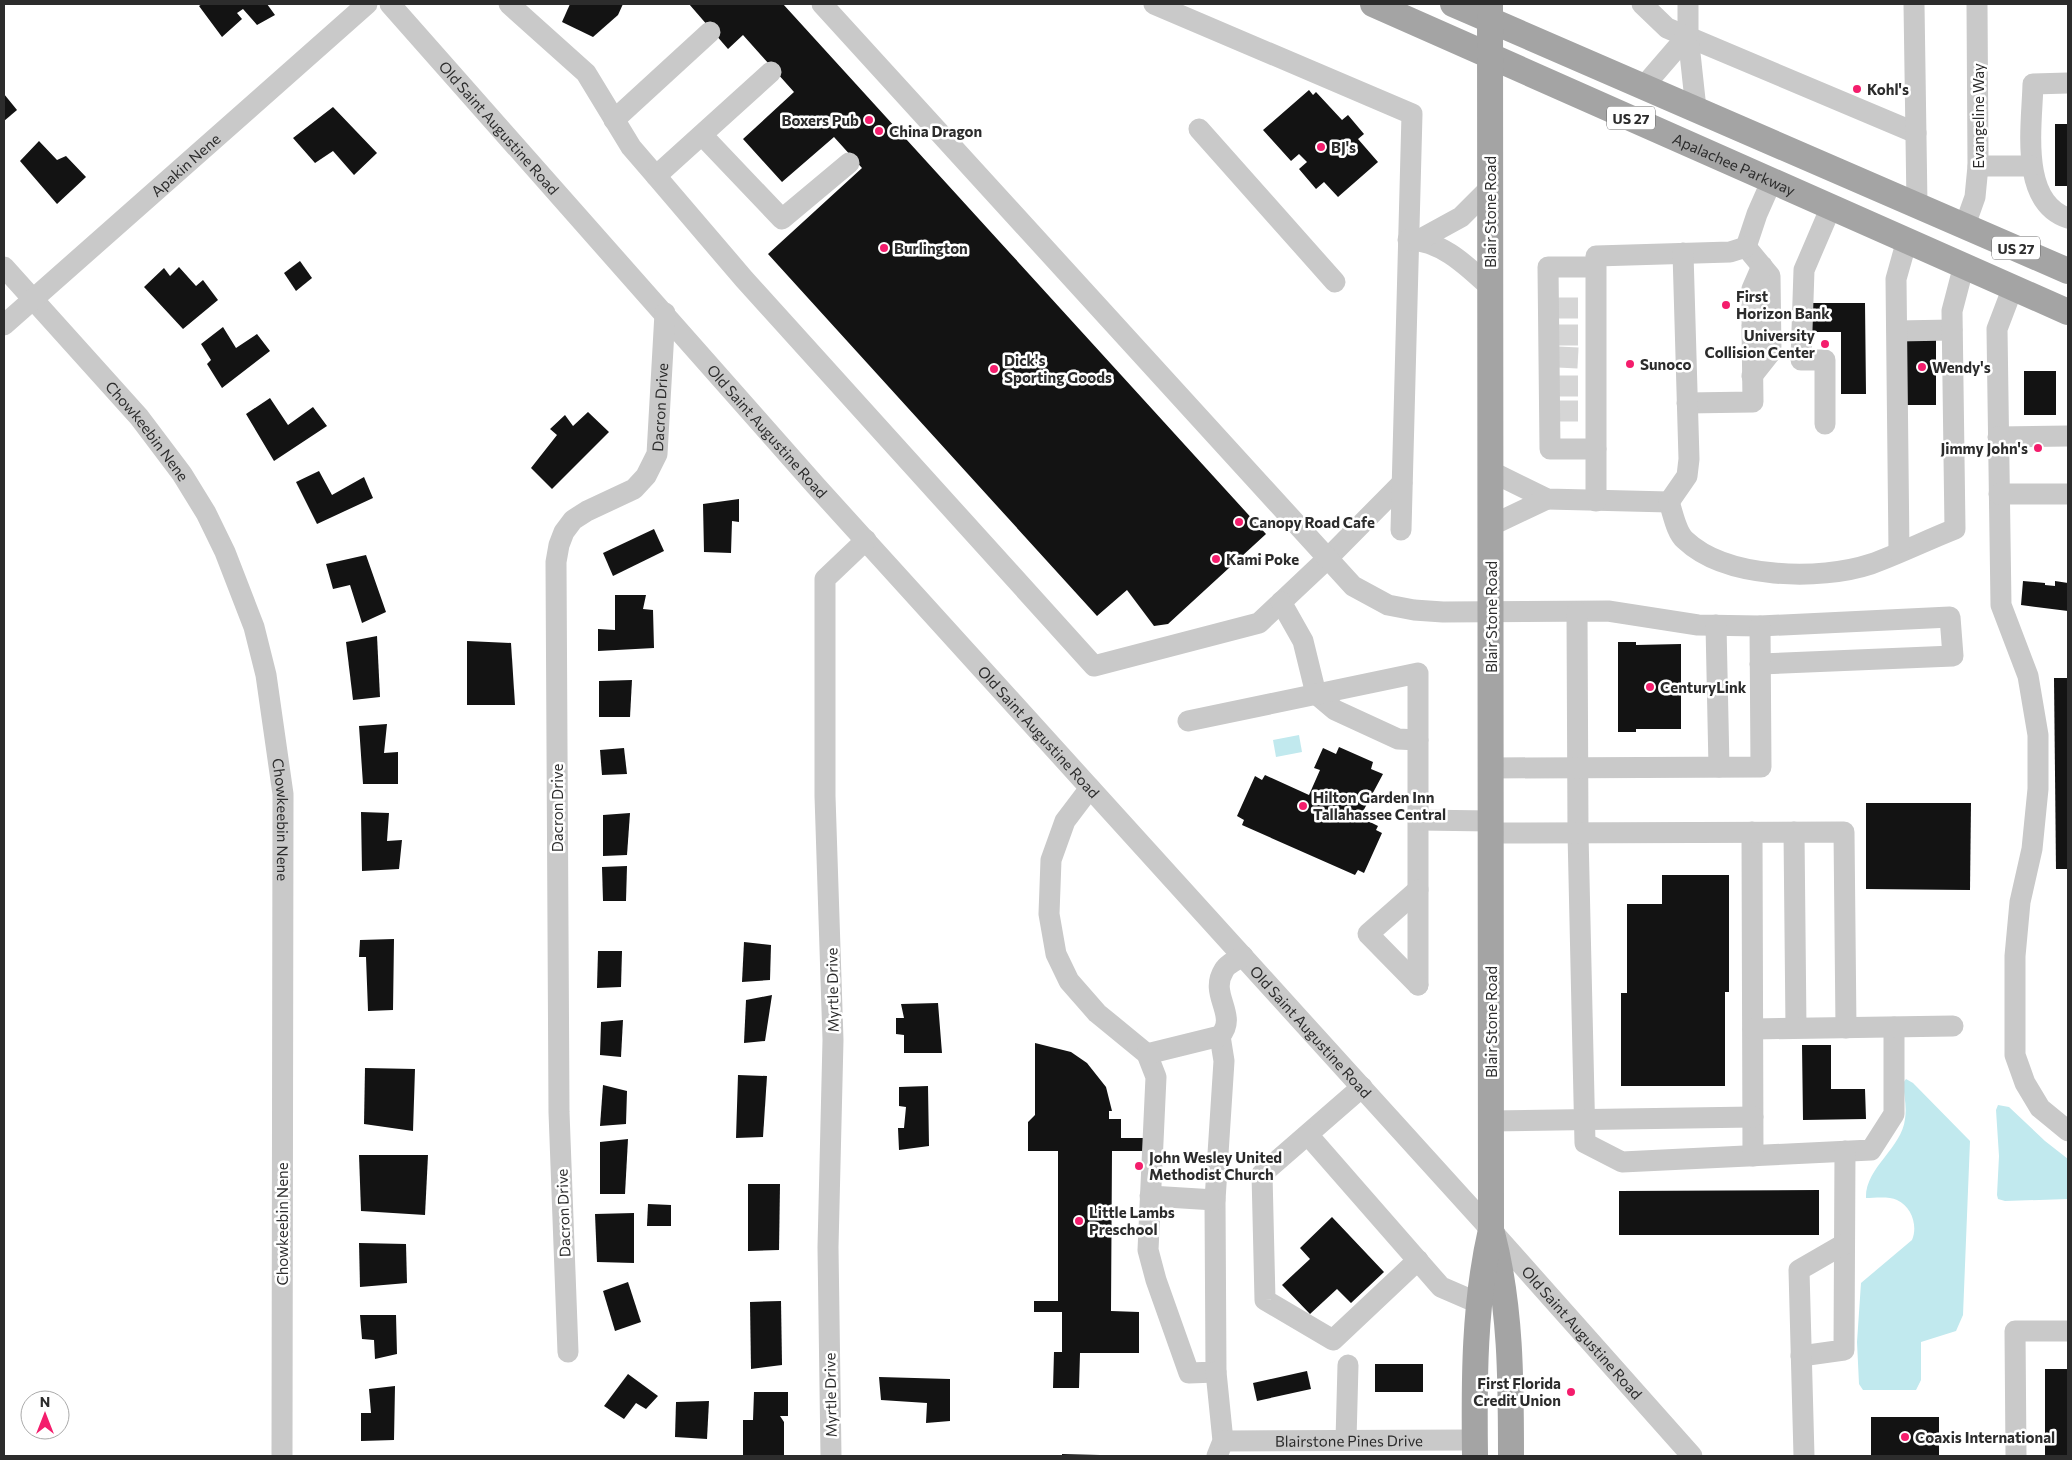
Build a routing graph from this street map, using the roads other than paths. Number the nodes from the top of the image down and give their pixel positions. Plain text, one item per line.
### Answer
1 (367, 4) edge
2 (390, 4) edge
3 (509, 4) edge
4 (822, 4) edge
5 (1154, 4) edge
6 (1373, 4) edge
7 (1454, 4) edge
8 (1642, 4) edge
9 (1688, 4) edge
10 (1914, 4) edge
11 (1978, 4) edge
12 (1490, 12) edge
13 (710, 32) dead end
14 (1688, 35) junction
15 (1490, 55) junction
16 (771, 72) dead end
17 (2068, 83) edge
18 (1644, 86) junction
19 (1696, 109) junction
20 (614, 120) junction
21 (1199, 129) dead end
22 (1916, 133) junction
23 (702, 135) junction
24 (849, 163) dead end
25 (1978, 166) junction
26 (2031, 166) junction
27 (656, 176) junction
28 (1772, 180) junction
29 (1490, 188) junction
30 (1917, 205) junction
31 (1831, 207) junction
32 (2068, 218) edge
33 (1965, 225) junction
34 (1414, 240) junction
35 (1907, 240) junction
36 (1746, 247) junction
37 (1683, 253) junction
38 (1762, 266) junction
39 (1964, 266) junction
40 (4, 267) edge
41 (1595, 267) junction
42 (2068, 271) edge
43 (1335, 282) dead end
44 (1490, 286) junction
45 (2013, 288) junction
46 (1752, 289) tunnel mouth
47 (31, 300) junction
48 (2068, 312) edge
49 (665, 314) junction
50 (4, 325) edge
51 (1752, 326) tunnel mouth
52 (1952, 330) junction
53 (1897, 331) junction
54 (1570, 357) junction
55 (1752, 376) junction
56 (1570, 386) junction
57 (1687, 403) junction
58 (1825, 424) dead end
59 (2068, 436) edge
60 (1998, 437) junction
61 (1596, 450) junction
62 (1490, 471) junction
63 (1402, 483) junction
64 (1999, 494) junction
65 (2068, 494) edge
66 (1547, 499) junction
67 (1596, 501) junction
68 (1669, 502) junction
69 (1490, 526) junction
70 (1401, 530) dead end
71 (866, 540) junction
72 (1899, 552) junction
73 (1328, 558) junction
74 (1281, 602) junction
75 (1577, 612) junction
76 (1491, 613) junction
77 (1716, 625) junction
78 (1760, 626) junction
79 (1760, 664) junction
80 (1316, 694) junction
81 (1188, 721) dead end
82 (1418, 740) junction
83 (1718, 767) junction
84 (1491, 768) junction
85 (1578, 768) junction
86 (1090, 788) junction
87 (1418, 820) junction
88 (1491, 827) junction
89 (1752, 832) junction
90 (1794, 832) junction
91 (1578, 833) junction
92 (1418, 890) dead end
93 (1243, 956) junction
94 (1953, 1026) dead end
95 (1894, 1027) junction
96 (1796, 1028) junction
97 (1846, 1028) junction
98 (1753, 1029) junction
99 (1220, 1036) junction
100 (1147, 1054) junction
101 (1362, 1087) junction
102 (1753, 1117) junction
103 (1584, 1120) junction
104 (1491, 1121) junction
105 (2068, 1131) edge
106 (1308, 1135) junction
107 (1845, 1151) junction
108 (1753, 1156) junction
109 (1150, 1196) junction
110 (1215, 1200) junction
111 (1491, 1230) junction
112 (1844, 1244) junction
113 (1418, 1260) junction
114 (1478, 1303) junction
115 (2068, 1331) edge
116 (568, 1352) dead end
117 (1802, 1356) junction
118 (1348, 1365) dead end
119 (1216, 1372) junction
120 (1348, 1445) edge
121 (1475, 1448) edge
122 (1220, 1449) edge
123 (282, 1456) edge
124 (831, 1456) edge
125 (1511, 1456) edge
126 (1692, 1456) edge
127 (1804, 1456) edge
128 (2016, 1456) edge

1 - 47 street, Apakin Nene
2 - 49 street, Old Saint Augustine Road
3 - 20 street
4 - 73 street
5 - 34 street
6 - 15 main road, Apalachee Parkway / US 27
7 - 12 main road, US 27
8 - 14 street
9 - 14 street
10 - 22 street
11 - 25 street, Evangeline Way
12 - 15 main road, Blair Stone Road
12 - 18 main road, US 27
13 - 20 street
14 - 18 street
14 - 19 street
14 - 22 street
15 - 28 main road, Apalachee Parkway / US 27
15 - 29 main road, Blair Stone Road
16 - 23 street
17 - 26 street
18 - 19 main road, US 27
19 - 30 main road, US 27
20 - 27 street
21 - 43 street
22 - 30 street
23 - 24 street
23 - 27 street
25 - 26 street
25 - 33 street, Evangeline Way
26 - 32 street
27 - 74 street
28 - 31 main road, Apalachee Parkway / US 27
28 - 36 street
29 - 34 street
29 - 44 main road, Blair Stone Road
30 - 33 main road, US 27
31 - 35 main road, Apalachee Parkway / US 27
31 - 58 street
33 - 42 main road, US 27
34 - 44 street
34 - 63 street
35 - 39 main road, Apalachee Parkway / US 27
35 - 53 street
36 - 37 street
36 - 38 street
37 - 41 street
37 - 57 street
38 - 46 street
38 - 55 street
39 - 45 main road, Apalachee Parkway / US 27
39 - 52 street
40 - 47 street, Chowkeebin Nene
41 - 54 street
41 - 54 street
44 - 62 main road, Blair Stone Road
45 - 48 main road, Apalachee Parkway / US 27
45 - 60 street
47 - 50 street, Apakin Nene
47 - 123 street, Chowkeebin Nene
49 - 71 street, Old Saint Augustine Road
49 - 116 street, Dacron Drive
51 - 55 street
52 - 53 street
52 - 72 street
53 - 72 street
54 - 56 street
54 - 56 street
55 - 57 street
56 - 61 street
56 - 61 street
57 - 68 street
59 - 60 street
60 - 64 street
61 - 67 street
62 - 66 street
62 - 69 main road, Blair Stone Road
63 - 70 street
63 - 73 street
64 - 65 street
64 - 105 street
66 - 67 street
66 - 69 street
67 - 68 street
68 - 72 street
69 - 76 main road, Blair Stone Road
71 - 86 street, Old Saint Augustine Road
71 - 124 street, Myrtle Drive
73 - 74 street
73 - 76 street
74 - 80 street
75 - 76 street
75 - 77 street
75 - 85 street
76 - 84 main road, Blair Stone Road
77 - 78 street
77 - 83 street
78 - 79 street
78 - 79 street
79 - 83 street
80 - 81 street
80 - 82 street
80 - 82 street
82 - 87 street
83 - 85 street
84 - 85 street
84 - 88 main road, Blair Stone Road
85 - 91 street
86 - 93 street, Old Saint Augustine Road
86 - 100 street
87 - 88 street
87 - 92 street
88 - 91 street
88 - 104 main road, Blair Stone Road
89 - 90 street
89 - 91 street
89 - 98 street
90 - 96 street
90 - 97 street
91 - 103 street
93 - 99 street
93 - 101 street, Old Saint Augustine Road
94 - 95 street
95 - 97 street
95 - 107 street
96 - 97 street
96 - 98 street
98 - 102 street
99 - 100 street
99 - 110 street
100 - 109 street
101 - 106 street
101 - 111 street, Old Saint Augustine Road
102 - 103 street
102 - 108 street
103 - 104 street
103 - 108 street
104 - 111 main road, Blair Stone Road
106 - 113 street
106 - 113 street
107 - 108 street
107 - 112 street
109 - 110 street
109 - 119 street
110 - 119 street
111 - 114 main road, Blair Stone Road
111 - 125 main road, Blair Stone Road
111 - 126 street, Old Saint Augustine Road
112 - 117 street
112 - 117 street
113 - 114 street
114 - 121 main road, Blair Stone Road
115 - 128 street
117 - 127 street
118 - 120 street
119 - 122 street
120 - 121 street, Blairstone Pines Drive
120 - 122 street, Blairstone Pines Drive

